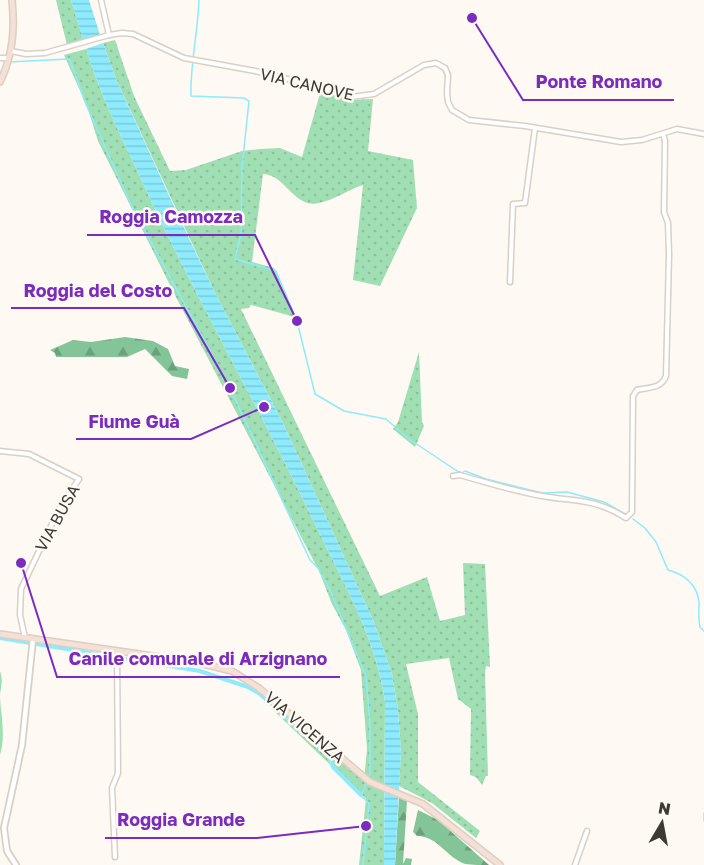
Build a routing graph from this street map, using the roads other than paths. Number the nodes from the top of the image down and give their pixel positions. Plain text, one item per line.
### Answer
1 (12, 0) edge
2 (101, 0) edge
3 (109, 35) junction
4 (11, 51) junction
5 (0, 82) edge
6 (535, 128) junction
7 (663, 134) junction
8 (704, 134) edge
9 (510, 282) dead end
10 (0, 452) edge
11 (453, 476) dead end
12 (0, 634) edge
13 (25, 638) junction
14 (33, 639) junction
15 (117, 651) junction
16 (586, 831) dead end
17 (115, 856) dead end
18 (16, 865) edge
19 (500, 865) edge
20 (574, 865) edge

1 - 4 main road
2 - 3 street
3 - 4 street, VIA CANOVE
3 - 6 street, VIA CANOVE
4 - 5 main road
6 - 7 street, VIA CANOVE
6 - 9 street
7 - 8 street, VIA CANOVE
7 - 11 street
10 - 13 street, VIA BUSA
12 - 13 main road, VIA VICENZA
13 - 14 main road, VIA VICENZA
14 - 15 main road, VIA VICENZA
14 - 18 street
15 - 17 street
15 - 19 main road, VIA VICENZA
16 - 20 street

